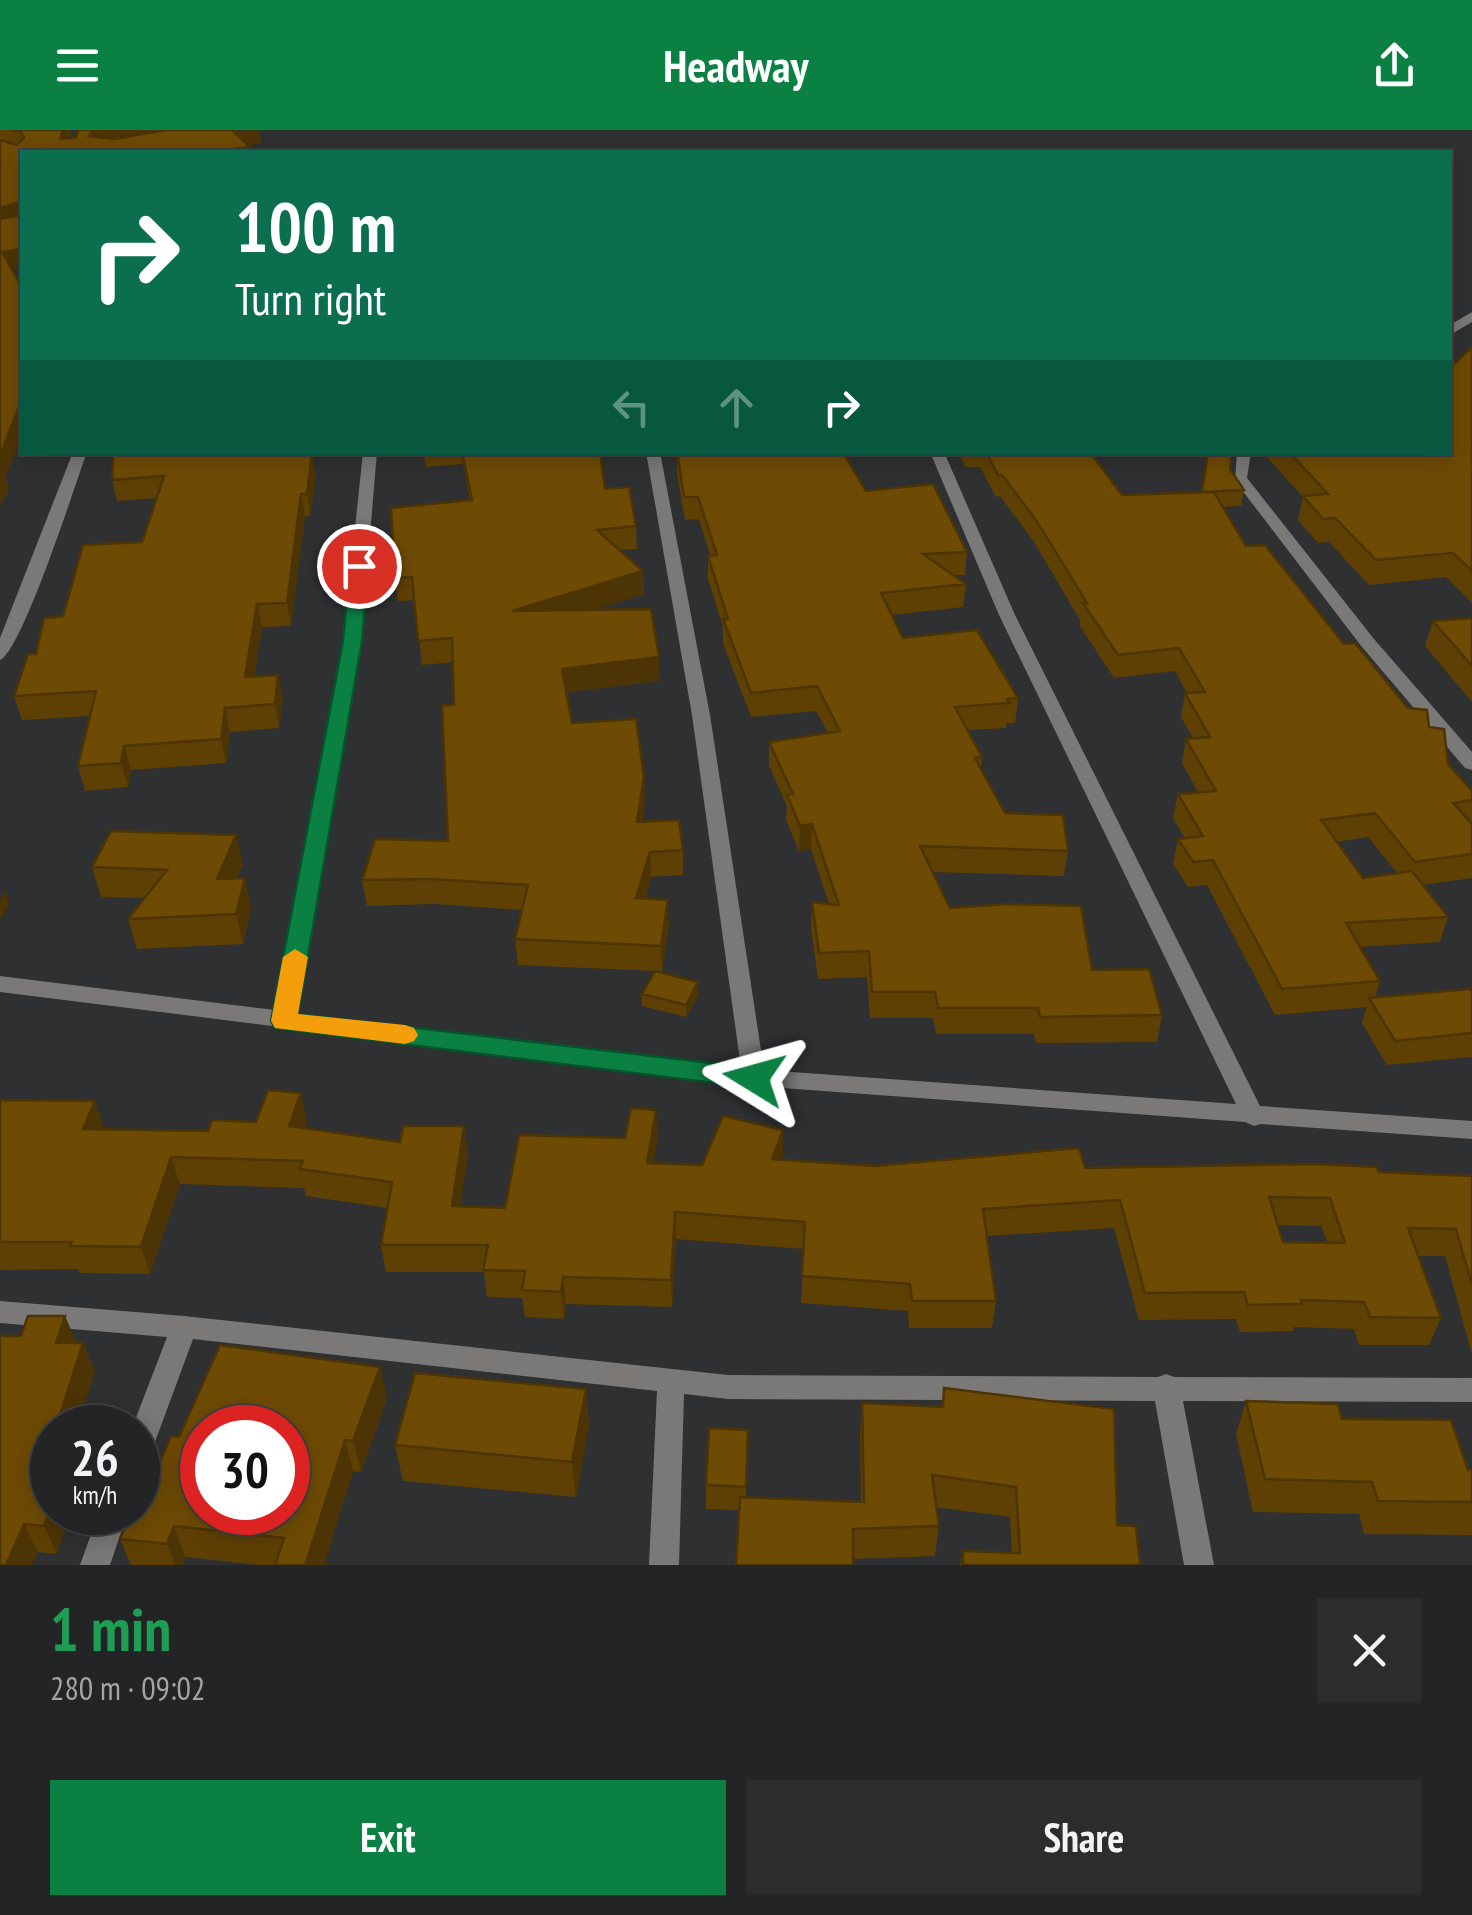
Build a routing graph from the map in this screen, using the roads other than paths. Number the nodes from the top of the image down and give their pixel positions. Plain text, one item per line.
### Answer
1 (79, 455) edge
2 (370, 455) edge
3 (653, 455) edge
4 (938, 455) edge
5 (1244, 455) edge
6 (0, 656) edge
7 (1472, 764) edge
8 (0, 984) edge
9 (284, 1021) junction
10 (754, 1078) junction
11 (1254, 1117) junction
12 (1472, 1130) edge
13 (0, 1312) edge
14 (184, 1327) junction
15 (671, 1382) junction
16 (1166, 1386) junction
17 (1472, 1390) edge
18 (155, 1405) edge
19 (105, 1535) edge
20 (94, 1565) edge
21 (664, 1565) edge
22 (1199, 1565) edge

1 - 6 street
2 - 9 street
3 - 10 street
4 - 11 street
5 - 7 street
8 - 9 street
9 - 10 street
10 - 11 street
11 - 12 street
13 - 14 street
14 - 15 street
14 - 18 street
15 - 16 street
15 - 21 street
16 - 17 street
16 - 22 street
19 - 20 street

